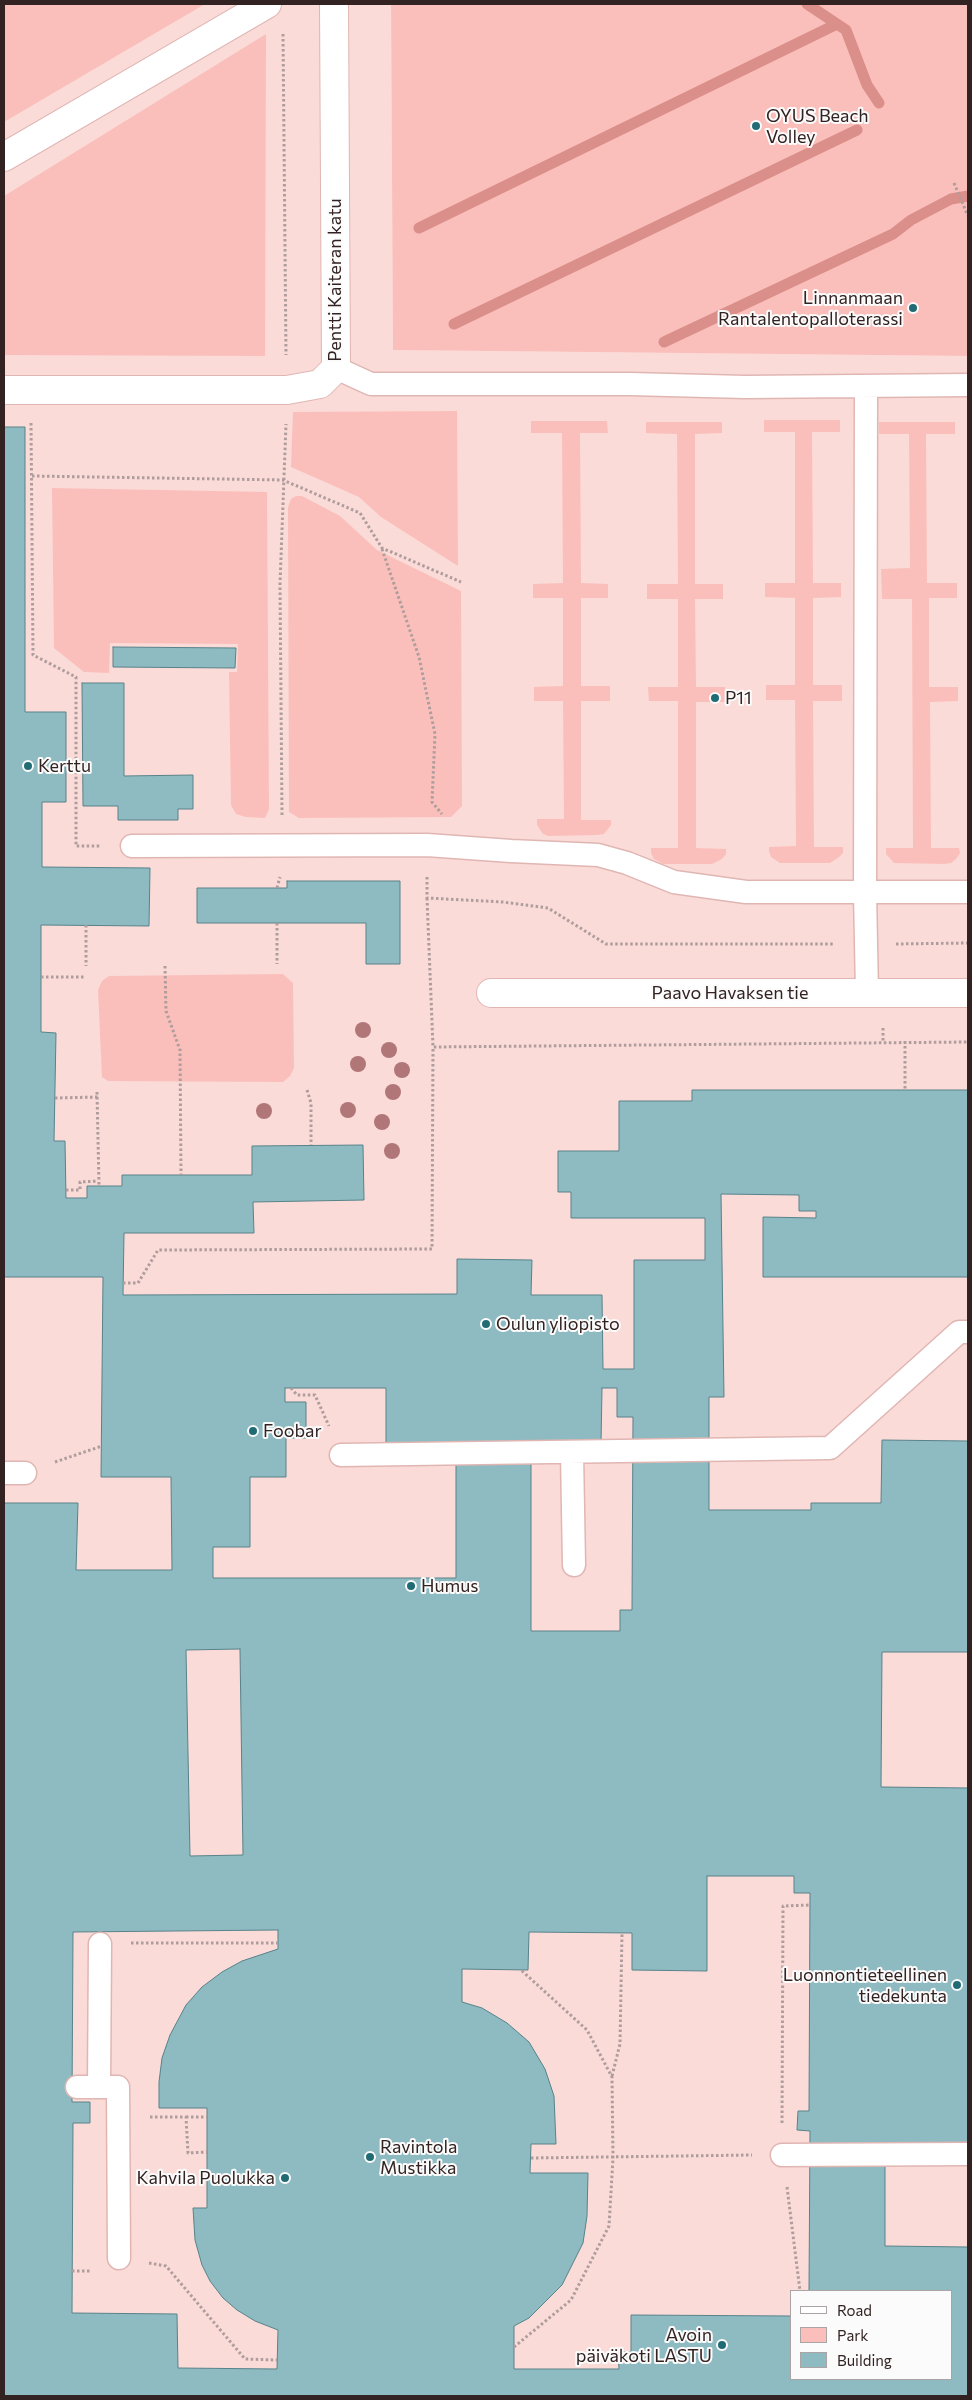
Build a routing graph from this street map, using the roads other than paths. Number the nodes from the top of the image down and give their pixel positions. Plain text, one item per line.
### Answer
1 (267, 4) edge
2 (334, 4) edge
3 (4, 157) edge
4 (336, 368) junction
5 (968, 385) edge
6 (866, 386) junction
7 (4, 390) edge
8 (132, 846) road end
9 (865, 892) junction
10 (968, 892) edge
11 (491, 993) dead end
12 (867, 993) junction
13 (968, 993) edge
14 (968, 1332) edge
15 (572, 1453) junction
16 (341, 1455) road end
17 (574, 1565) dead end
18 (100, 1944) road end
19 (77, 2087) dead end
20 (99, 2087) junction
21 (782, 2154) road end
22 (968, 2154) edge
23 (119, 2258) road end

1 - 3 street
2 - 4 street, Pentti Kaiteran katu
4 - 6 lane
4 - 7 street, Pentti Kaiteran katu
5 - 6 lane
6 - 9 lane
8 - 9 lane
9 - 10 lane
9 - 12 lane
11 - 12 street, Paavo Havaksen tie
12 - 13 street, Paavo Havaksen tie
14 - 15 lane
15 - 16 lane
15 - 17 lane
18 - 20 lane
19 - 20 lane
20 - 23 lane
21 - 22 lane

